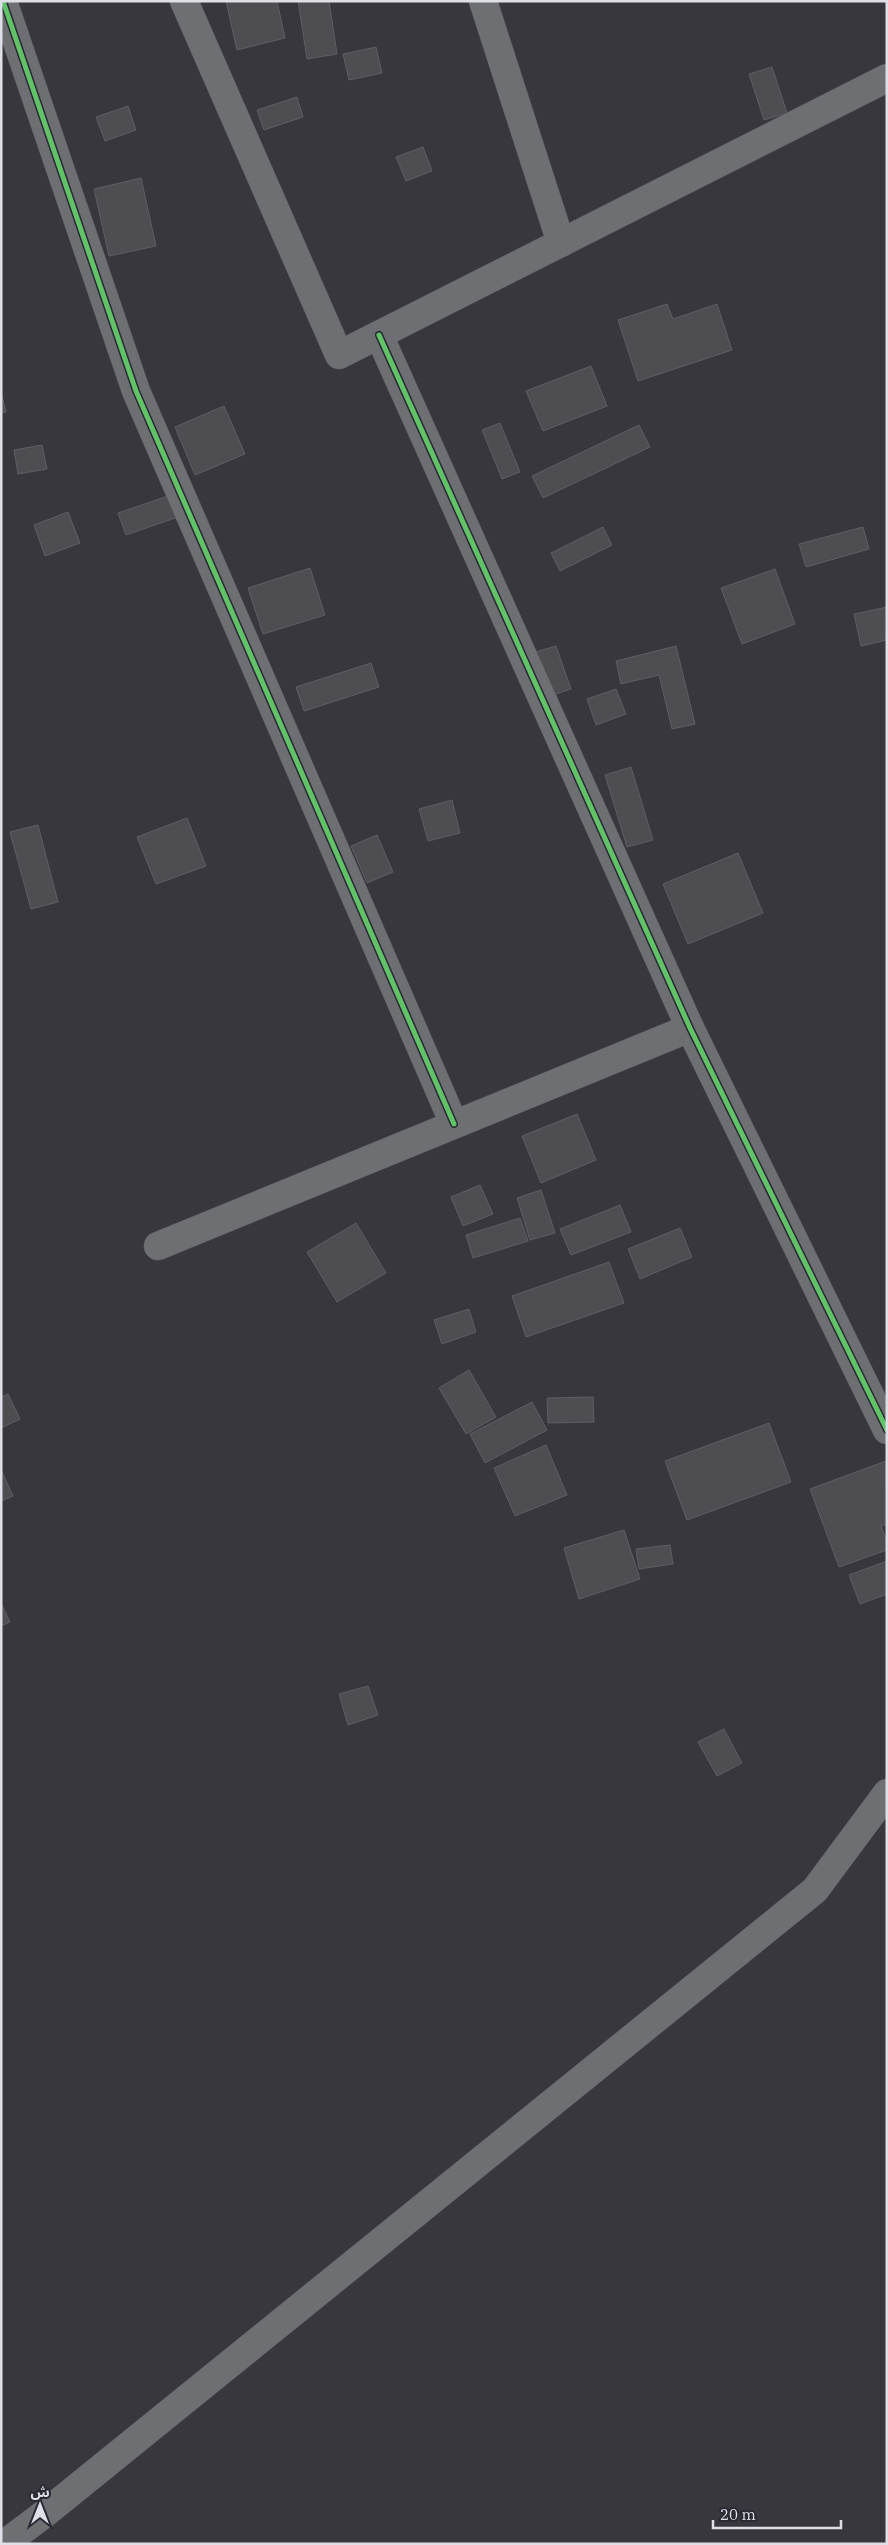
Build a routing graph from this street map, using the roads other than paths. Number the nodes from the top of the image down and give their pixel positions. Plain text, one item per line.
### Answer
1 (2, 1) edge
2 (184, 1) edge
3 (483, 1) edge
4 (887, 78) edge
5 (561, 243) junction
6 (379, 335) junction
7 (690, 1028) junction
8 (454, 1124) junction
9 (158, 1246) dead end
10 (887, 1430) edge
11 (887, 1793) edge
12 (4, 2544) edge

1 - 8 street
2 - 6 street
3 - 5 street
4 - 5 street
5 - 6 street
6 - 7 street
7 - 8 street
7 - 10 street
8 - 9 street
11 - 12 street

